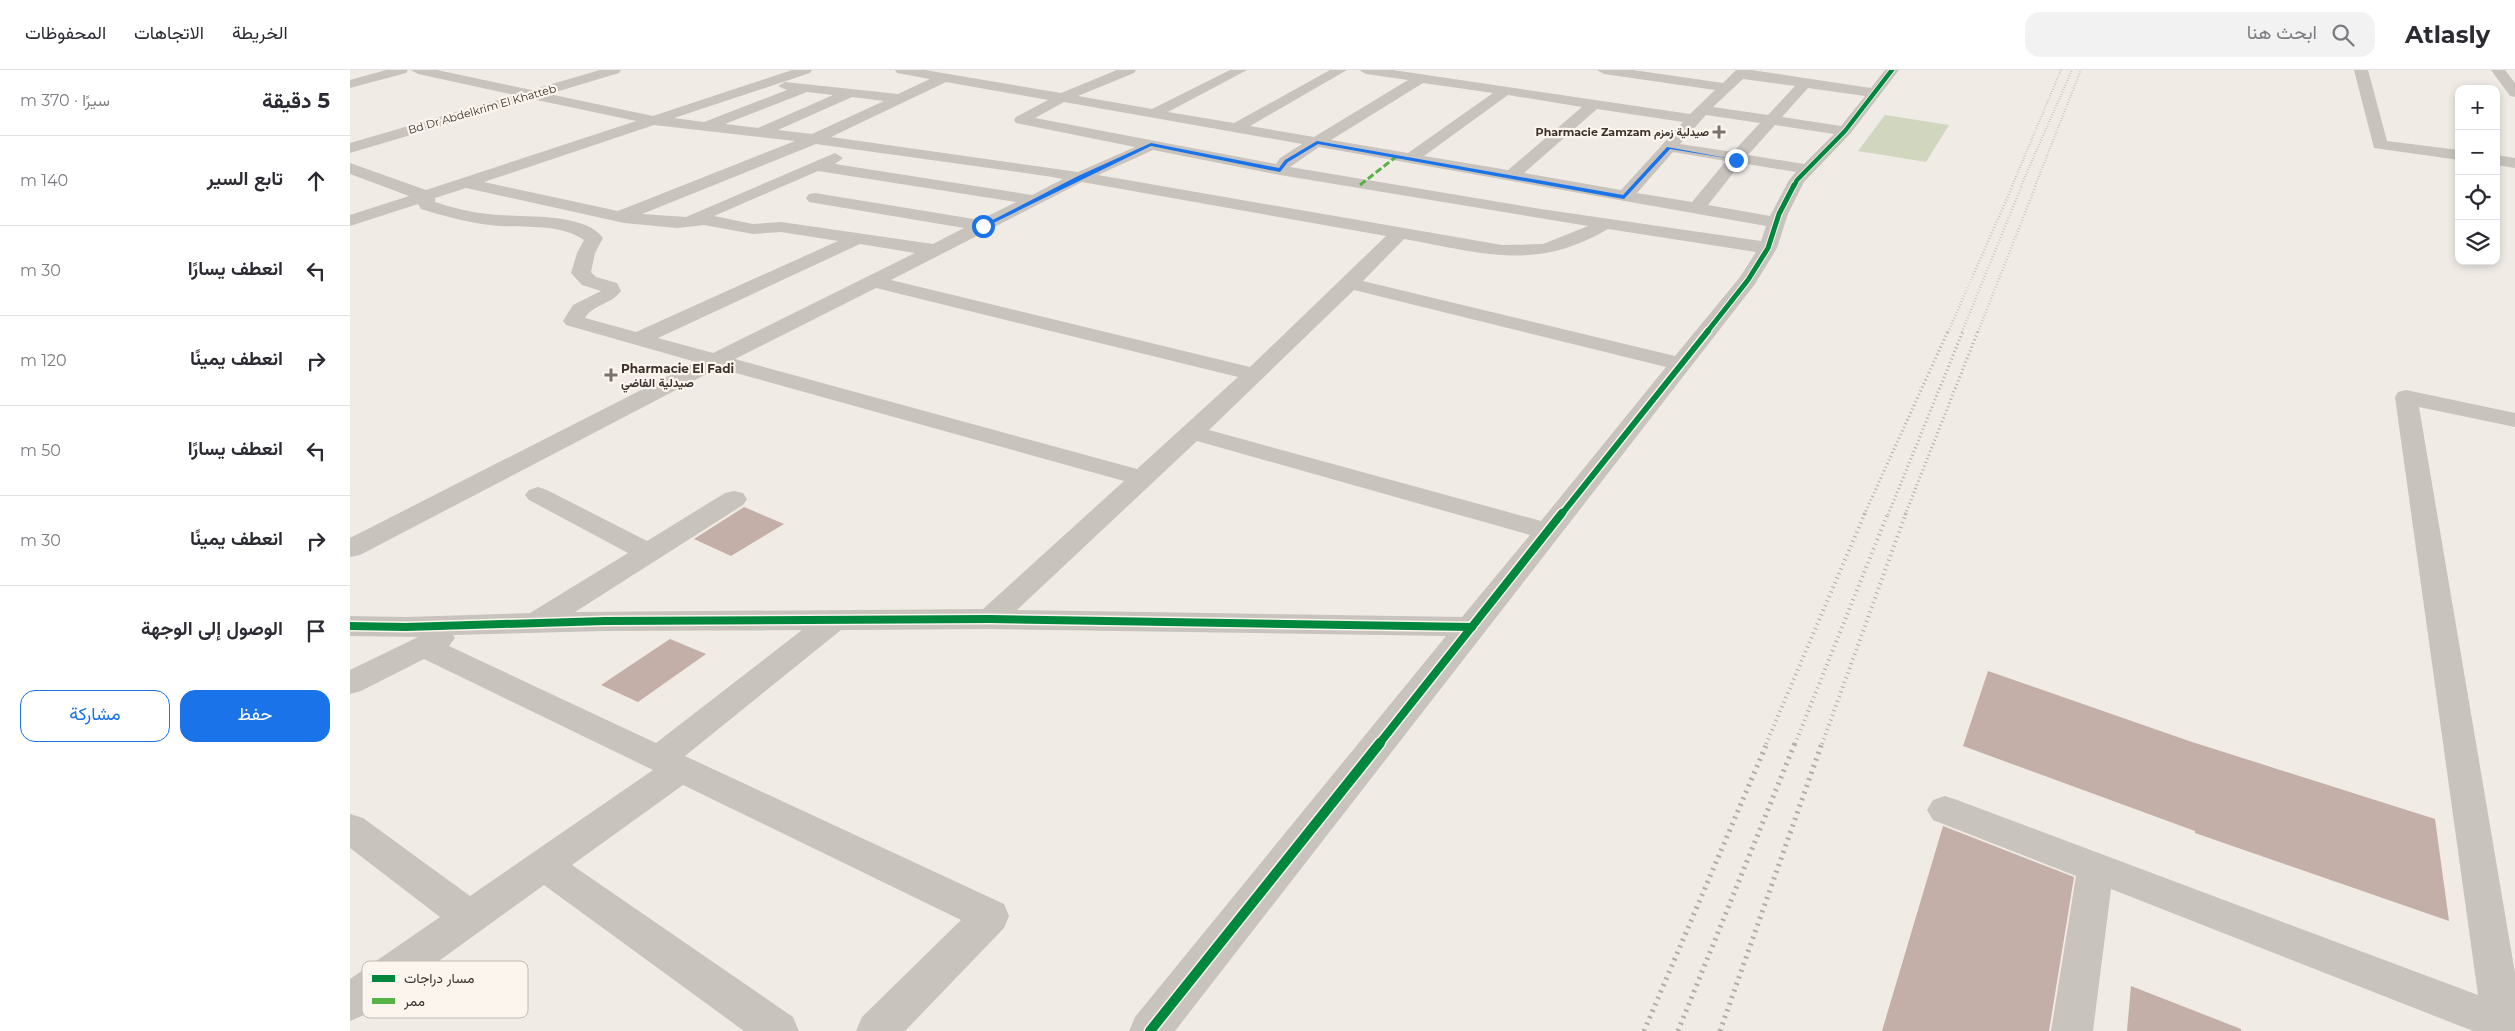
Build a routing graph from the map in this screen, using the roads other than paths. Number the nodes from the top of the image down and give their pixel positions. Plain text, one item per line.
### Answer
1 (401, 70) edge
2 (418, 70) edge
3 (595, 70) edge
4 (614, 70) edge
5 (805, 70) edge
6 (1130, 70) edge
7 (1240, 70) edge
8 (1340, 70) edge
9 (1366, 70) edge
10 (1604, 70) edge
11 (1892, 70) edge
12 (2361, 70) edge
13 (2498, 70) edge
14 (910, 71) edge
15 (1402, 72) edge
16 (1741, 72) edge
17 (1009, 74) dead end
18 (945, 78) junction
19 (1421, 78) junction
20 (1804, 83) junction
21 (350, 84) edge
22 (982, 84) junction
23 (785, 86) dead end
24 (806, 88) junction
25 (1724, 88) junction
26 (1505, 91) junction
27 (527, 93) junction
28 (850, 93) junction
29 (1875, 93) junction
30 (2515, 94) edge
31 (906, 95) junction
32 (941, 96) dead end
33 (1062, 98) junction
34 (1594, 104) junction
35 (1014, 109) dead end
36 (1033, 112) junction
37 (1153, 114) junction
38 (1698, 115) junction
39 (651, 120) junction
40 (1771, 120) junction
41 (705, 126) junction
42 (1236, 128) junction
43 (1845, 131) junction
44 (760, 133) junction
45 (814, 139) junction
46 (350, 140) edge
47 (1317, 142) junction
48 (1151, 145) junction
49 (864, 146) junction
50 (350, 148) edge
51 (1669, 148) junction
52 (2455, 154) edge
53 (1410, 159) junction
54 (1736, 160) junction
55 (2500, 161) edge
56 (2515, 163) edge
57 (817, 166) junction
58 (350, 168) edge
59 (1280, 170) junction
60 (1808, 170) junction
61 (1080, 177) junction
62 (1510, 177) junction
63 (465, 183) junction
64 (426, 196) junction
65 (815, 198) dead end
66 (1629, 198) junction
67 (1034, 200) junction
68 (1230, 204) junction
69 (1696, 208) junction
70 (620, 217) junction
71 (350, 221) edge
72 (689, 221) junction
73 (1607, 224) junction
74 (983, 226) junction
75 (1398, 234) junction
76 (1772, 235) junction
77 (856, 239) junction
78 (935, 250) junction
79 (873, 281) junction
80 (1349, 283) junction
81 (637, 340) junction
82 (715, 361) junction
83 (1679, 364) junction
84 (1253, 374) junction
85 (2515, 420) edge
86 (1192, 432) junction
87 (1141, 478) junction
88 (538, 495) dead end
89 (734, 499) dead end
90 (1547, 531) junction
91 (350, 550) edge
92 (648, 553) junction
93 (990, 619) junction
94 (835, 620) junction
95 (536, 623) junction
96 (464, 625) junction
97 (350, 626) edge
98 (1472, 627) junction
99 (425, 646) junction
100 (350, 683) edge
101 (671, 763) junction
102 (1945, 810) dead end
103 (350, 828) edge
104 (544, 865) junction
105 (2095, 869) junction
106 (469, 918) junction
107 (408, 961) edge
108 (362, 994) edge
109 (350, 1002) edge
110 (2507, 1027) edge
111 (778, 1031) edge
112 (877, 1031) edge
113 (1150, 1031) edge
114 (2072, 1031) edge

1 - 21 street
2 - 27 street
3 - 27 street
4 - 27 street, Bd Dr Abdelkrim El Khatteb
5 - 39 street
6 - 33 street
7 - 37 street
8 - 42 street
9 - 15 street
10 - 25 street
11 - 29 street
12 - 52 street
13 - 30 street
14 - 18 street
15 - 19 street
16 - 20 street
16 - 25 street
17 - 22 street
18 - 22 street
18 - 31 street
19 - 26 street
19 - 47 street
20 - 29 street
20 - 40 street
22 - 33 street
23 - 24 street
24 - 28 street
24 - 41 street
25 - 38 street
26 - 34 street
26 - 53 street
27 - 39 street
27 - 46 street
27 - 50 street, Bd Dr Abdelkrim El Khatteb
28 - 31 street
28 - 44 street
29 - 43 street
31 - 32 street
31 - 45 street
33 - 36 street
33 - 37 street
34 - 38 street
34 - 62 street
35 - 36 street
36 - 48 street
37 - 42 street
38 - 40 street
38 - 51 street
39 - 41 street
39 - 63 street
40 - 43 street
40 - 54 street
41 - 44 street
42 - 47 street
43 - 60 street
44 - 45 street
45 - 49 street
45 - 70 street
47 - 53 street
47 - 59 street
48 - 59 street
48 - 61 street
49 - 57 street
49 - 61 street
51 - 54 street
51 - 66 street
53 - 62 street
54 - 60 street
54 - 69 street
55 - 56 street
57 - 67 street
57 - 72 street
58 - 64 street
59 - 68 street
59 - 73 street
60 - 76 street
61 - 67 street
61 - 68 street
62 - 66 street
63 - 64 street
63 - 70 street
64 - 71 street
64 - 81 street
65 - 74 street
66 - 69 street
66 - 73 street
67 - 74 street
68 - 75 street
69 - 76 street
70 - 72 street
72 - 77 street
73 - 75 street
73 - 76 street
74 - 78 street
75 - 80 street
76 - 83 street
77 - 78 street
77 - 81 street
78 - 79 street
79 - 82 street
79 - 84 street
80 - 83 street
80 - 84 street
81 - 82 street
82 - 87 street
82 - 91 street
83 - 90 street
84 - 86 street
85 - 110 street
86 - 87 street
86 - 90 street
87 - 93 street
88 - 92 street
89 - 92 street
90 - 98 street
92 - 95 street
93 - 94 street
93 - 98 street
94 - 95 street
94 - 101 street
95 - 96 street
96 - 97 street
96 - 99 street
98 - 113 street
99 - 100 street
99 - 101 street
101 - 104 street
101 - 112 street
102 - 105 street
103 - 106 street
104 - 106 street
104 - 111 street
105 - 110 street
105 - 114 street
106 - 107 street
108 - 109 street

